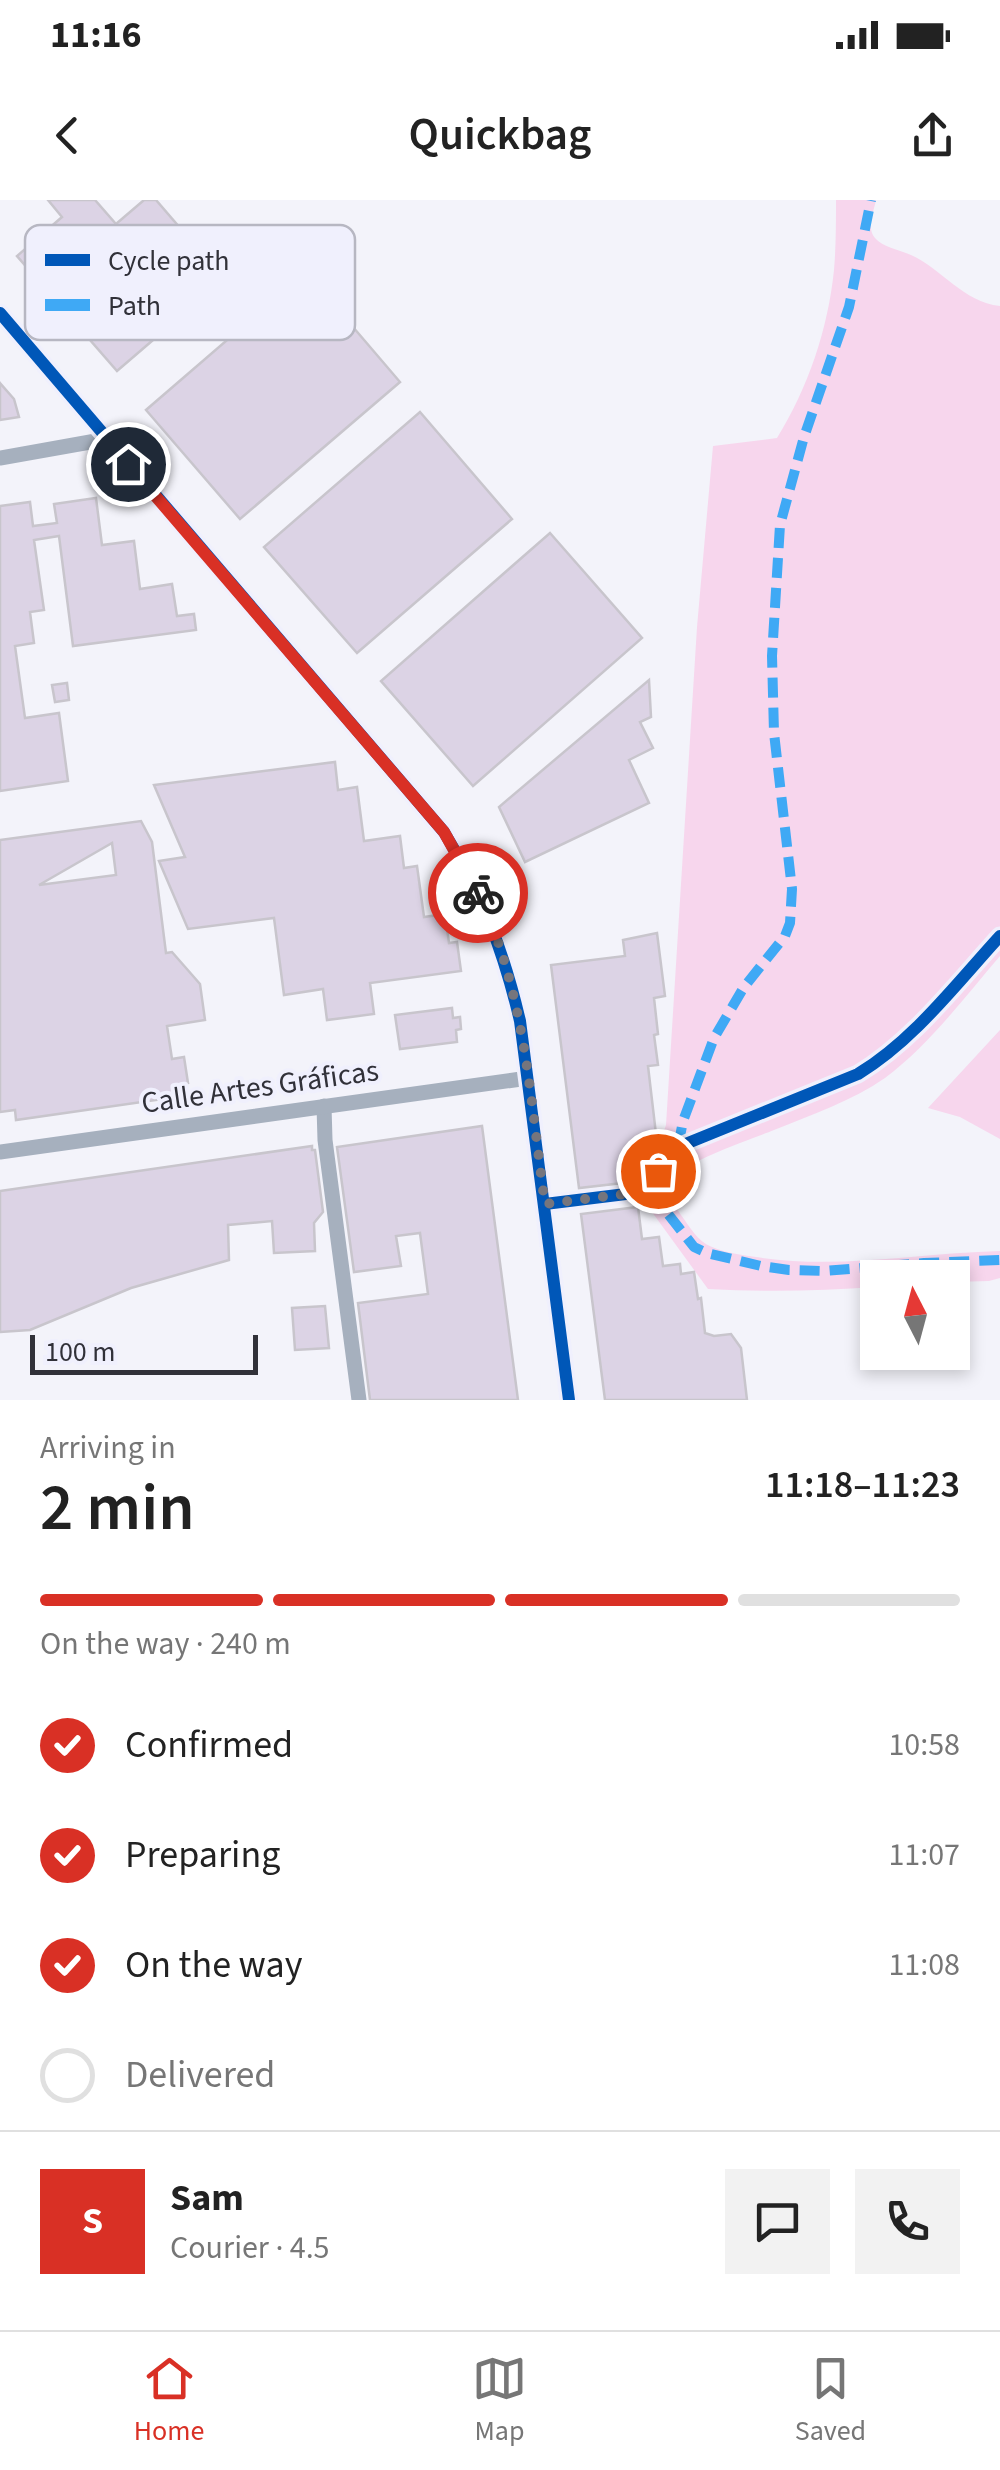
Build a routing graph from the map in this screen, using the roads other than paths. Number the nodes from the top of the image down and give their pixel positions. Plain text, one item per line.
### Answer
1 (0, 312) edge
2 (107, 440) junction
3 (0, 458) edge
4 (1000, 936) edge
5 (528, 1078) junction
6 (324, 1106) junction
7 (0, 1152) edge
8 (545, 1204) junction
9 (360, 1400) edge
10 (569, 1400) edge

1 - 2 street
2 - 3 street
2 - 5 street
4 - 8 street
5 - 6 street, Calle Artes Gráficas
5 - 8 street
6 - 7 street, Calle Artes Gráficas
6 - 9 street
8 - 10 street

